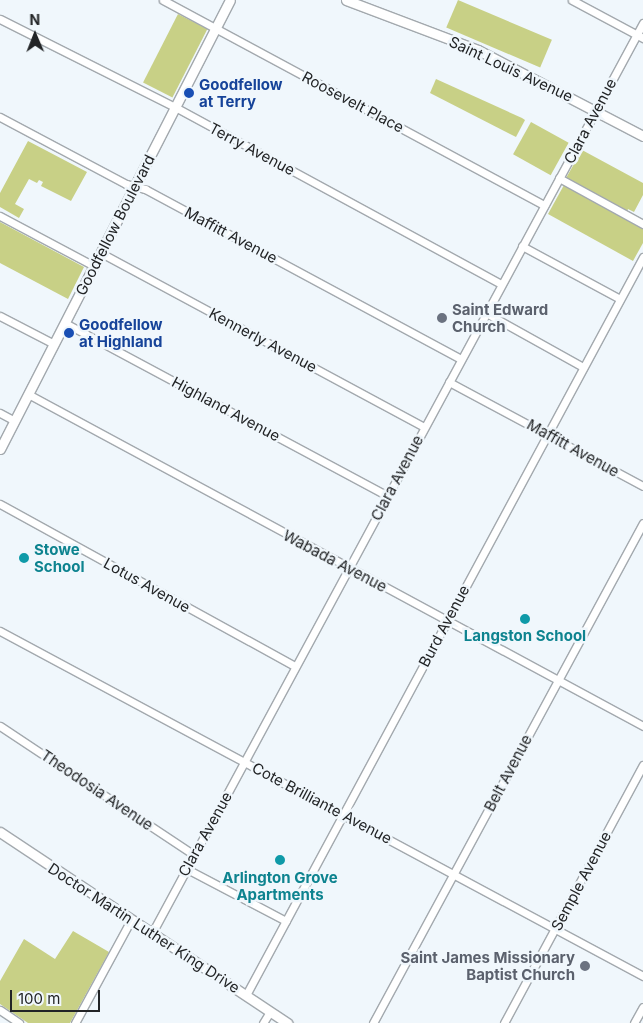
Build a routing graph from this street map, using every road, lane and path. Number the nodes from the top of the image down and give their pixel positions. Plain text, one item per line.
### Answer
1 (163, 0) edge
2 (230, 0) edge
3 (346, 0) edge
4 (572, 0) edge
5 (0, 19) edge
6 (643, 23) edge
7 (216, 28) junction
8 (640, 36) edge
9 (175, 107) junction
10 (596, 110) junction
11 (0, 117) edge
12 (643, 136) edge
13 (559, 178) junction
14 (136, 186) junction
15 (544, 205) junction
16 (0, 216) edge
17 (643, 224) edge
18 (522, 246) junction
19 (101, 253) junction
20 (643, 257) edge
21 (94, 266) junction
22 (501, 284) junction
23 (620, 300) junction
24 (486, 313) junction
25 (0, 316) edge
26 (65, 322) junction
27 (54, 344) junction
28 (461, 359) junction
29 (583, 367) junction
30 (449, 382) junction
31 (28, 394) junction
32 (0, 413) edge
33 (14, 421) junction
34 (424, 427) junction
35 (548, 434) junction
36 (0, 449) edge
37 (643, 486) edge
38 (387, 496) junction
39 (0, 504) edge
40 (643, 523) edge
41 (348, 569) junction
42 (447, 621) junction
43 (0, 631) edge
44 (295, 666) junction
45 (558, 681) junction
46 (0, 726) edge
47 (643, 726) edge
48 (244, 763) junction
49 (643, 765) edge
50 (343, 813) junction
51 (0, 832) edge
52 (193, 854) junction
53 (186, 868) junction
54 (454, 874) junction
55 (131, 920) junction
56 (286, 921) junction
57 (556, 928) junction
58 (152, 933) junction
59 (643, 976) edge
60 (246, 995) junction
61 (643, 1007) edge
62 (0, 1010) edge
63 (270, 1012) junction
64 (19, 1023) edge
65 (75, 1023) edge
66 (263, 1023) edge
67 (288, 1023) edge
68 (373, 1023) edge
69 (504, 1023) edge
70 (634, 1023) edge

1 - 7 street, Roosevelt Place
2 - 7 main road, Goodfellow Boulevard
3 - 10 main road, Saint Louis Avenue
4 - 8 street
5 - 9 street, Terry Avenue
6 - 8 street, Clara Avenue
7 - 9 main road, Goodfellow Boulevard
7 - 15 street, Roosevelt Place
8 - 10 street, Clara Avenue
9 - 14 main road, Goodfellow Boulevard
9 - 22 street, Terry Avenue
10 - 12 main road, Saint Louis Avenue
10 - 13 street, Clara Avenue
11 - 14 street, Maffitt Avenue
13 - 15 street, Clara Avenue
13 - 17 street
14 - 19 main road, Goodfellow Boulevard
14 - 28 street, Maffitt Avenue
15 - 18 street, Clara Avenue
16 - 21 street
18 - 22 street, Clara Avenue
18 - 23 street
19 - 21 main road, Goodfellow Boulevard
19 - 34 street, Kennerly Avenue
20 - 23 street, Burd Avenue
21 - 26 main road, Goodfellow Boulevard
22 - 24 street, Clara Avenue
23 - 29 street, Burd Avenue
24 - 28 street, Clara Avenue
24 - 29 street
25 - 27 street
26 - 27 main road, Goodfellow Boulevard
26 - 38 street, Highland Avenue
27 - 31 main road, Goodfellow Boulevard
28 - 30 street, Clara Avenue
29 - 35 street, Burd Avenue
30 - 34 street, Clara Avenue
30 - 35 street, Maffitt Avenue
31 - 33 main road, Goodfellow Boulevard
31 - 41 street, Wabada Avenue
32 - 33 street
33 - 36 main road, Goodfellow Boulevard
34 - 38 street, Clara Avenue
35 - 37 street, Maffitt Avenue
35 - 42 street, Burd Avenue
38 - 41 street, Clara Avenue
39 - 44 street, Lotus Avenue
40 - 45 street, Belt Avenue
41 - 42 street, Wabada Avenue
41 - 44 street, Clara Avenue
42 - 45 street, Wabada Avenue
42 - 50 street, Burd Avenue
43 - 48 street, Cote Brilliante Avenue
44 - 48 street, Clara Avenue
45 - 47 street, Wabada Avenue
45 - 54 street, Belt Avenue
46 - 52 street, Theodosia Avenue
48 - 50 street, Cote Brilliante Avenue
48 - 52 street, Clara Avenue
49 - 57 street, Semple Avenue
50 - 54 street, Cote Brilliante Avenue
50 - 56 street, Burd Avenue
51 - 55 main road, Doctor Martin Luther King Drive
52 - 53 street, Clara Avenue
53 - 56 street
53 - 58 street, Clara Avenue
54 - 57 street, Cote Brilliante Avenue
54 - 68 street, Belt Avenue
55 - 58 main road, Doctor Martin Luther King Drive
55 - 65 street
56 - 60 street, Burd Avenue
57 - 59 street, Cote Brilliante Avenue
57 - 69 street, Semple Avenue
58 - 60 main road, Doctor Martin Luther King Drive
60 - 63 main road, Doctor Martin Luther King Drive
61 - 70 street
62 - 64 street
63 - 66 street
63 - 67 main road, Doctor Martin Luther King Drive

